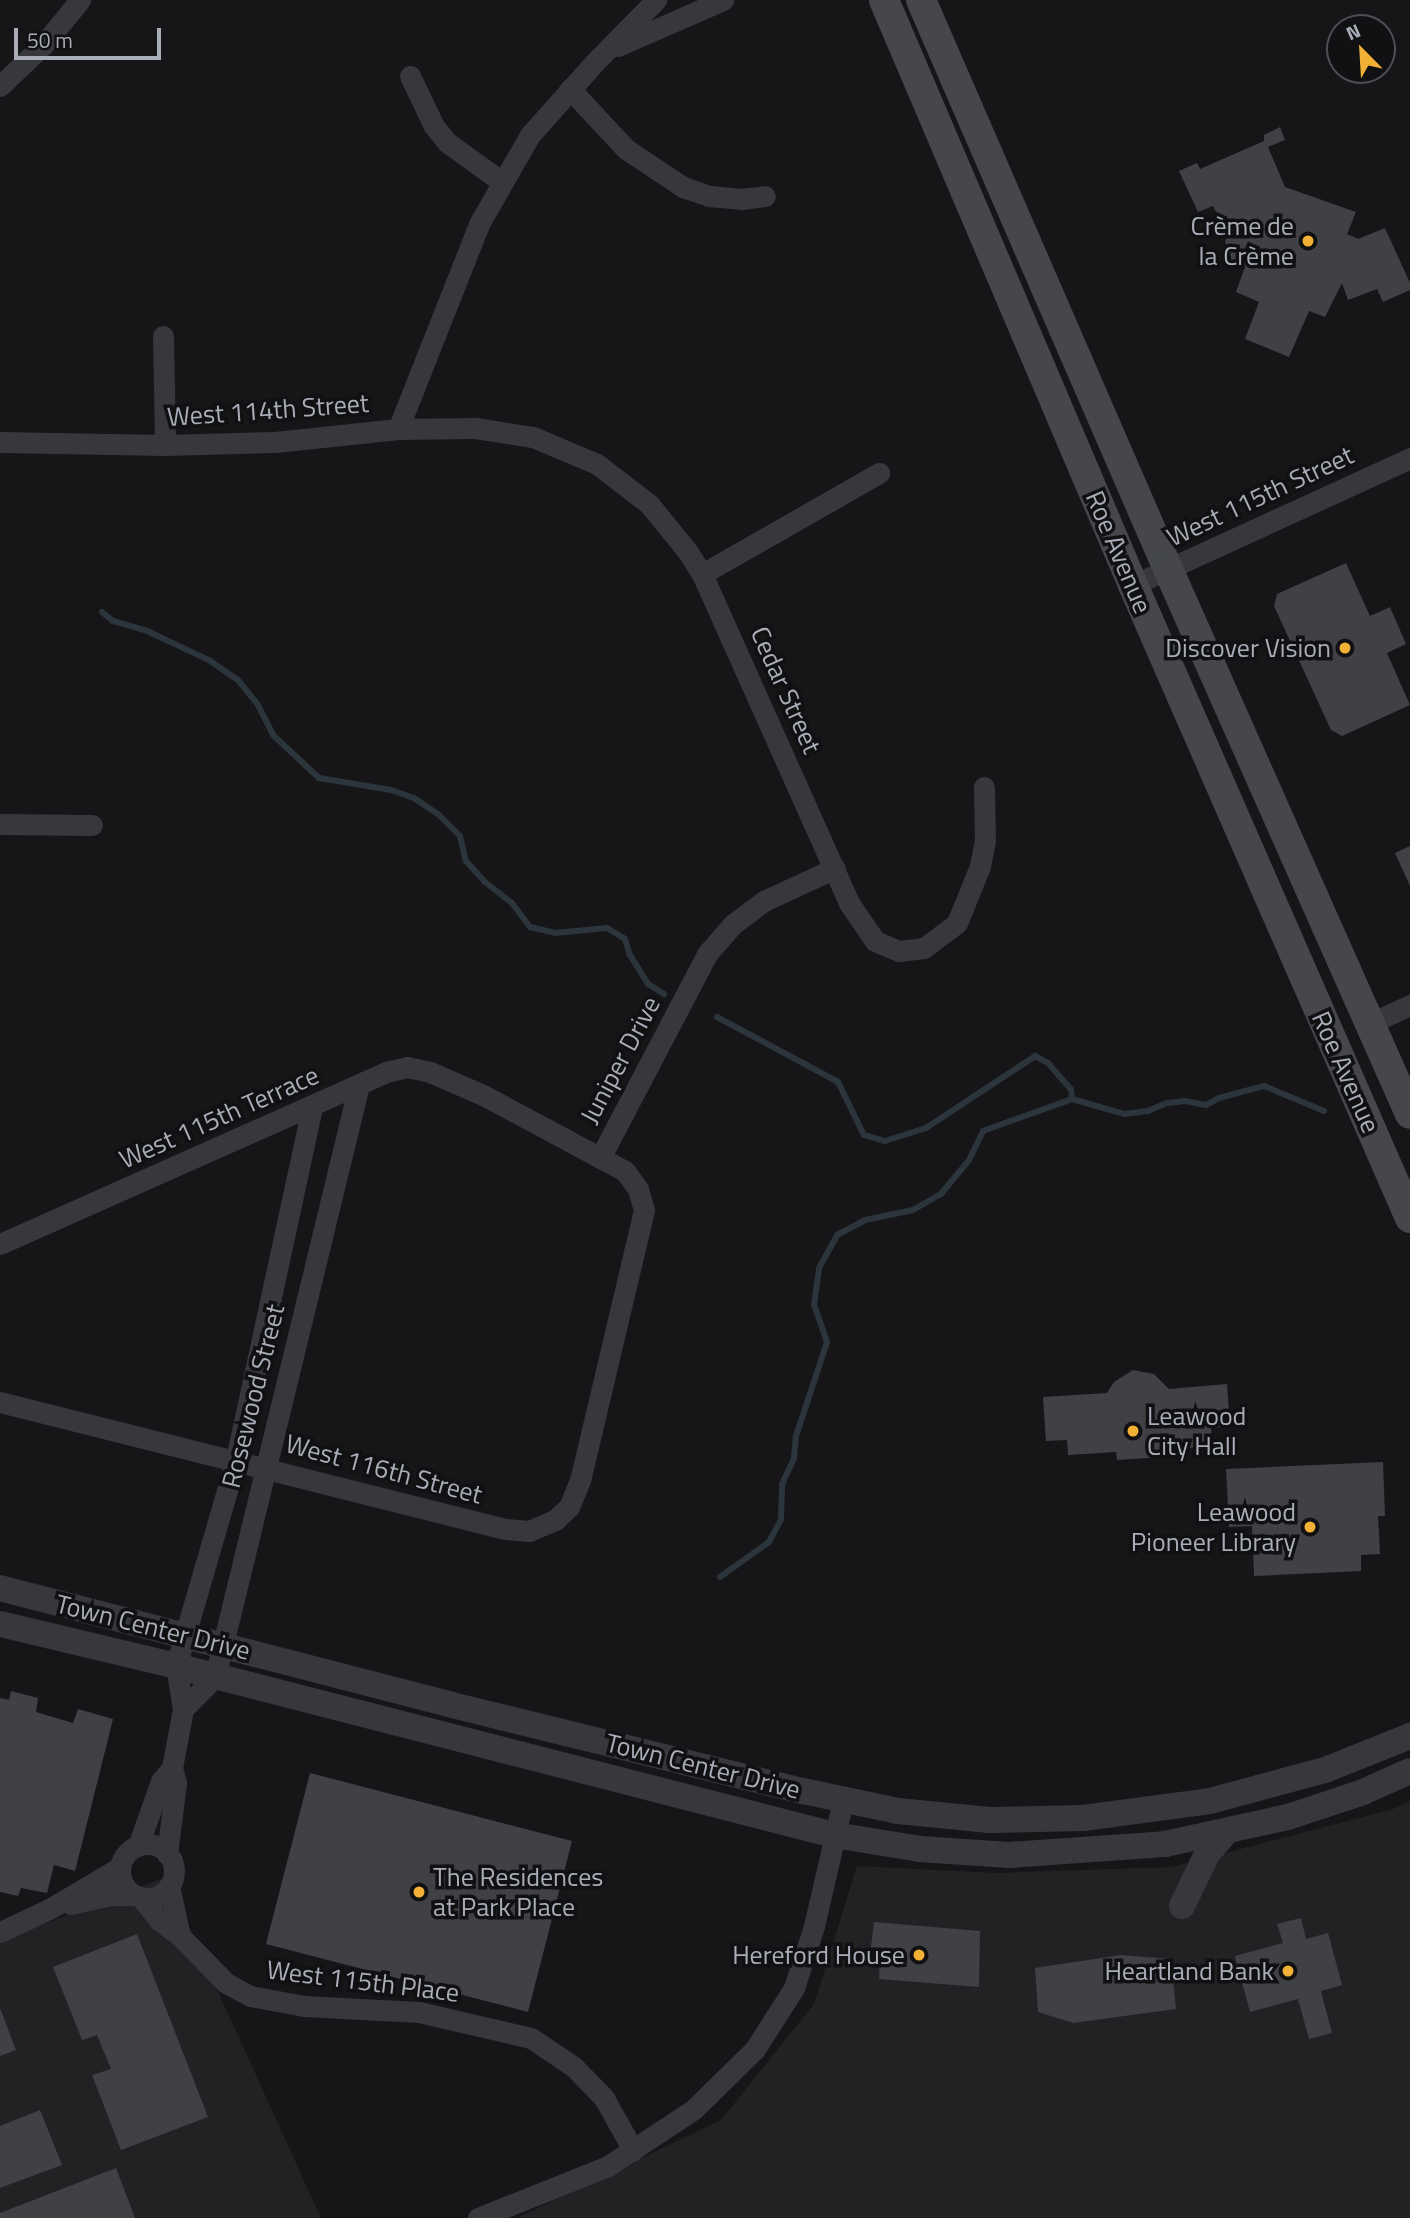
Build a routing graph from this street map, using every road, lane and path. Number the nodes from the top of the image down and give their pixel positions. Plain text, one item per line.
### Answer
1 (80, 0) edge
2 (656, 0) edge
3 (884, 0) edge
4 (921, 0) edge
5 (720, 1) edge
6 (609, 49) junction
7 (410, 76) dead end
8 (0, 86) edge
9 (570, 89) junction
10 (502, 182) junction
11 (765, 195) dead end
12 (163, 336) dead end
13 (398, 429) junction
14 (0, 442) edge
15 (165, 445) junction
16 (1410, 458) edge
17 (879, 472) dead end
18 (1168, 569) junction
19 (702, 574) junction
20 (1133, 585) junction
21 (984, 787) dead end
22 (0, 824) edge
23 (92, 825) dead end
24 (835, 869) junction
25 (1303, 974) junction
26 (1410, 1005) edge
27 (1371, 1023) junction
28 (359, 1085) junction
29 (312, 1107) junction
30 (1410, 1114) edge
31 (600, 1158) junction
32 (1410, 1218) edge
33 (285, 1233) junction
34 (320, 1242) junction
35 (0, 1244) edge
36 (263, 1335) junction
37 (295, 1340) junction
38 (0, 1402) edge
39 (236, 1460) junction
40 (264, 1467) junction
41 (549, 1523) joint
42 (0, 1588) edge
43 (0, 1624) edge
44 (186, 1634) junction
45 (223, 1645) junction
46 (176, 1666) junction
47 (215, 1677) junction
48 (183, 1709) junction
49 (1410, 1736) edge
50 (172, 1768) junction
51 (1410, 1771) edge
52 (843, 1800) junction
53 (1226, 1832) junction
54 (834, 1835) junction
55 (138, 1846) junction
56 (167, 1854) junction
57 (120, 1867) junction
58 (169, 1886) junction
59 (139, 1896) junction
60 (1182, 1906) dead end
61 (51, 1908) junction
62 (0, 1932) edge
63 (180, 1936) junction
64 (633, 2150) junction
65 (478, 2218) edge

1 - 8 street
2 - 6 street, West 114th Street
3 - 20 main road, Roe Avenue
4 - 18 main road, Roe Avenue
5 - 6 street, West 114th Street
6 - 9 street, West 114th Street
7 - 10 street
9 - 10 street, West 114th Street
9 - 11 street
10 - 13 street, West 114th Street
12 - 15 street
13 - 15 street, West 114th Street
13 - 19 street, Cedar Street
14 - 15 street, West 114th Street
16 - 18 street, West 115th Street
17 - 19 street
18 - 20 street, West 115th Street
18 - 27 main road, Roe Avenue
19 - 24 street, Cedar Street
20 - 25 main road, Roe Avenue
21 - 24 street, Cedar Street
22 - 23 street
24 - 31 street, Juniper Drive
25 - 27 main road
25 - 32 main road, Roe Avenue
26 - 27 street
27 - 30 main road, Roe Avenue
28 - 29 street, West 115th Terrace
28 - 31 street, West 115th Terrace
28 - 34 street, Rosewood Street
29 - 33 street, Rosewood Street
29 - 35 street, West 115th Terrace
31 - 41 street, Juniper Drive
33 - 34 street
33 - 36 street, Rosewood Street
34 - 37 street, Rosewood Street
36 - 37 street
36 - 39 street, Rosewood Street
37 - 40 street, Rosewood Street
38 - 39 street, West 116th Street
39 - 40 street, West 116th Street
39 - 44 street, Rosewood Street
40 - 41 street, West 116th Street
40 - 45 street, Rosewood Street
42 - 44 street, Town Center Drive
43 - 46 street, Town Center Drive
44 - 45 street, Town Center Drive
44 - 46 street, Rosewood Street
45 - 47 street, Rosewood Street
45 - 52 street, Town Center Drive
46 - 47 street, Town Center Drive
46 - 48 street, Rosewood Street
47 - 48 street
47 - 54 street, Town Center Drive
48 - 50 street, Rosewood Street
49 - 52 street, Town Center Drive
50 - 55 street, Rosewood Street
50 - 56 street, Rosewood Street
51 - 53 street, Town Center Drive
52 - 54 street
53 - 54 street, Town Center Drive
53 - 60 street
54 - 64 street
55 - 56 street
55 - 57 street
56 - 58 street
57 - 59 street
57 - 61 street
58 - 59 street
58 - 63 street
59 - 61 street
59 - 63 street, West 115th Place
61 - 62 street
63 - 64 street, West 115th Place
64 - 65 street

